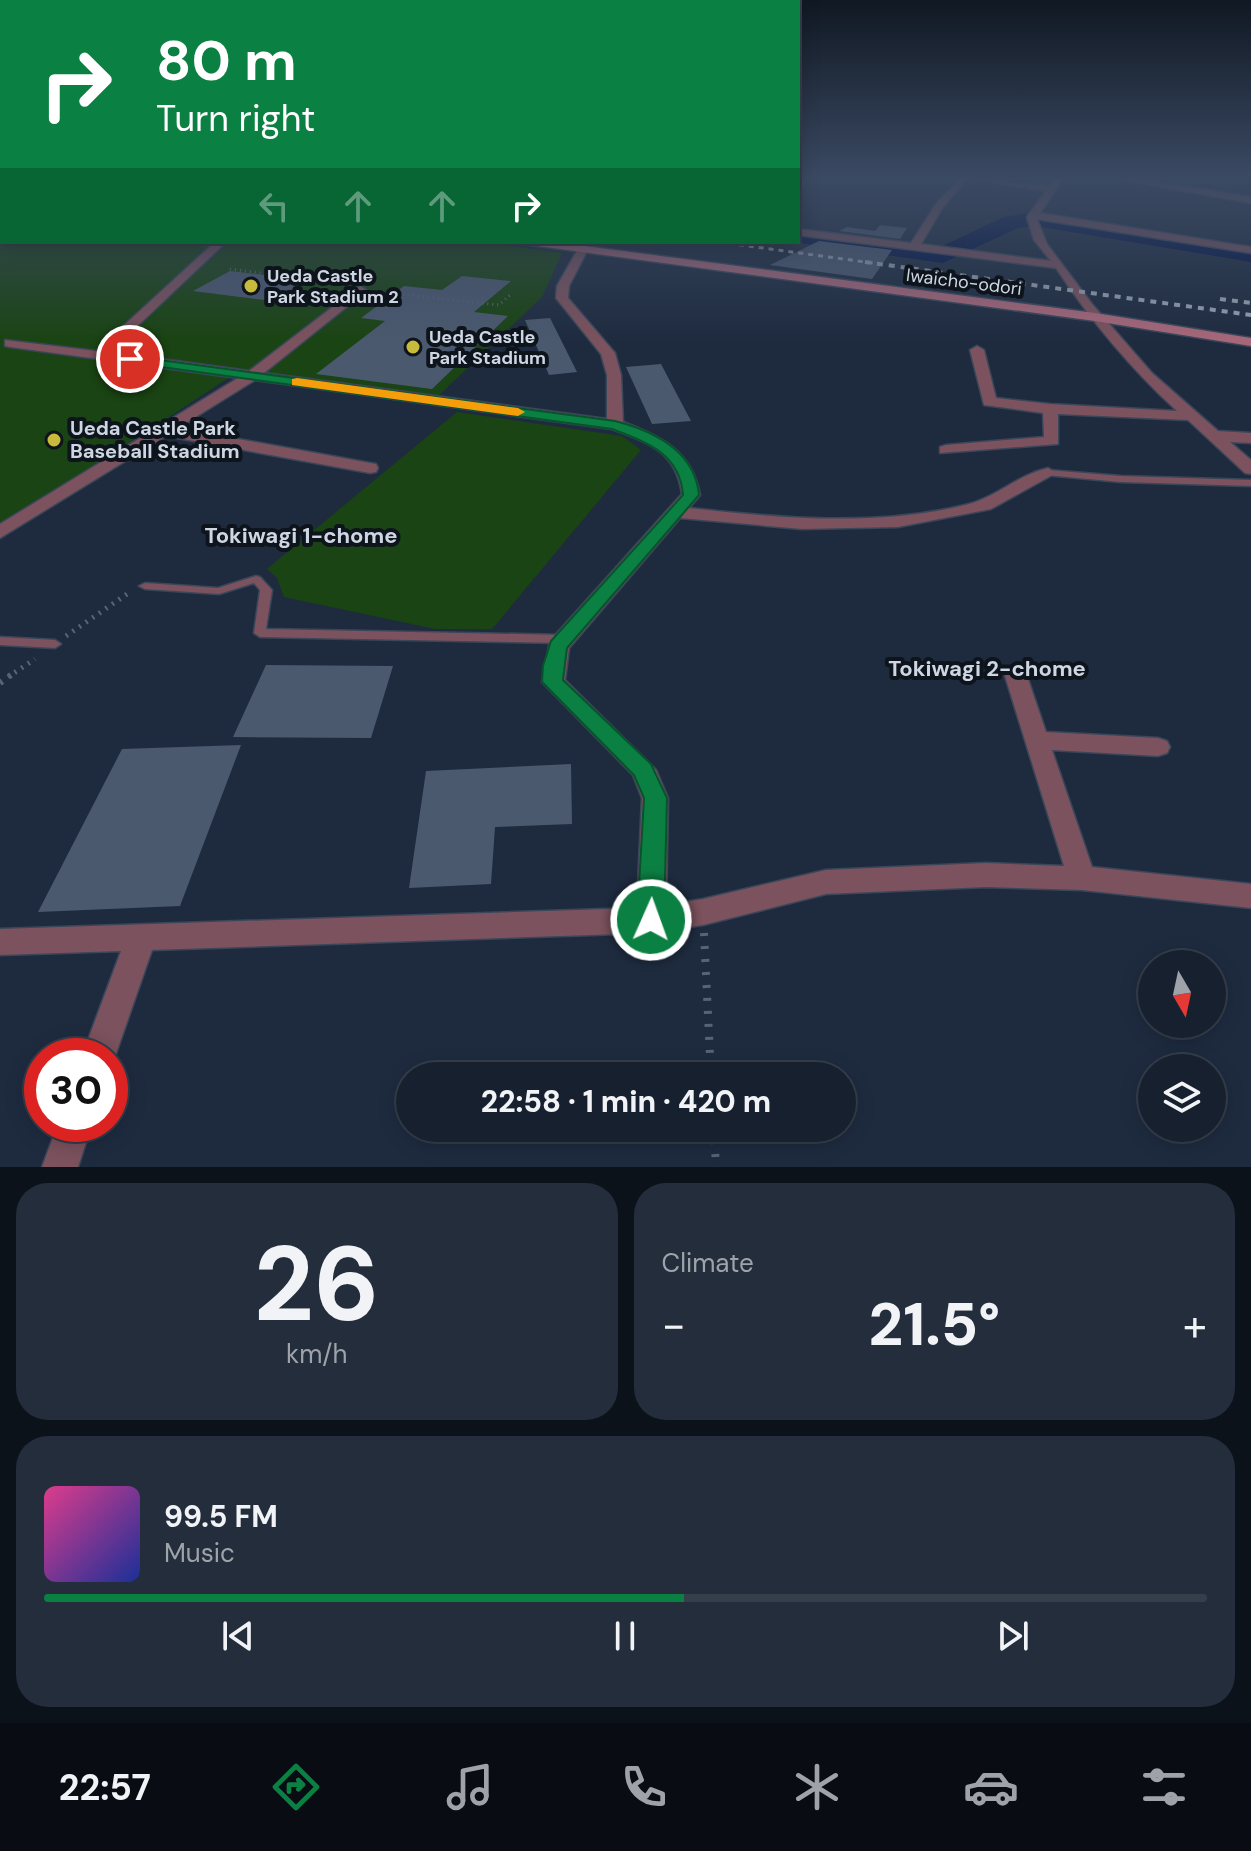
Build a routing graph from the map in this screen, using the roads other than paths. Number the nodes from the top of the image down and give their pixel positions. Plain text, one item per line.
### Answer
1 (809, 233) edge
2 (922, 233) edge
3 (1040, 233) edge
4 (1138, 233) edge
5 (219, 244) edge
6 (545, 244) edge
7 (914, 247) junction
8 (583, 249) junction
9 (1251, 250) edge
10 (1060, 265) junction
11 (360, 290) road end
12 (1095, 317) junction
13 (1251, 342) edge
14 (10, 343) dead end
15 (977, 350) dead end
16 (99, 355) junction
17 (252, 376) junction
18 (1050, 409) junction
19 (1191, 416) junction
20 (615, 425) junction
21 (166, 431) junction
22 (1214, 436) junction
23 (1251, 438) edge
24 (946, 450) dead end
25 (370, 468) dead end
26 (1251, 469) edge
27 (1048, 473) joint
28 (1251, 483) edge
29 (674, 512) junction
30 (0, 532) edge
31 (145, 586) road end
32 (566, 639) junction
33 (0, 641) edge
34 (55, 644) road end
35 (1016, 676) dead end
36 (1035, 740) junction
37 (1158, 747) dead end
38 (1082, 878) junction
39 (1251, 896) edge
40 (651, 920) junction
41 (141, 938) junction
42 (0, 942) edge
43 (105, 1038) edge
44 (69, 1142) edge
45 (60, 1167) edge

1 - 7 street
2 - 7 street
3 - 10 street
4 - 9 street
5 - 16 street
6 - 8 street, Iwaicho-odori
7 - 10 street
8 - 12 street, Iwaicho-odori
8 - 20 street
10 - 12 street
11 - 17 street
12 - 13 street, Iwaicho-odori
12 - 19 street
14 - 16 street
15 - 18 street
16 - 17 street
17 - 20 street
17 - 21 street
18 - 19 street
18 - 24 street
19 - 22 street
20 - 29 street
21 - 25 street
21 - 30 street
22 - 23 street
22 - 26 street
27 - 28 lane
27 - 29 street
29 - 32 street
31 - 32 lane
32 - 40 street
33 - 34 lane
35 - 36 street
36 - 37 street
36 - 38 street
38 - 39 street
38 - 40 street
40 - 41 street
41 - 42 street
41 - 43 street
44 - 45 street

